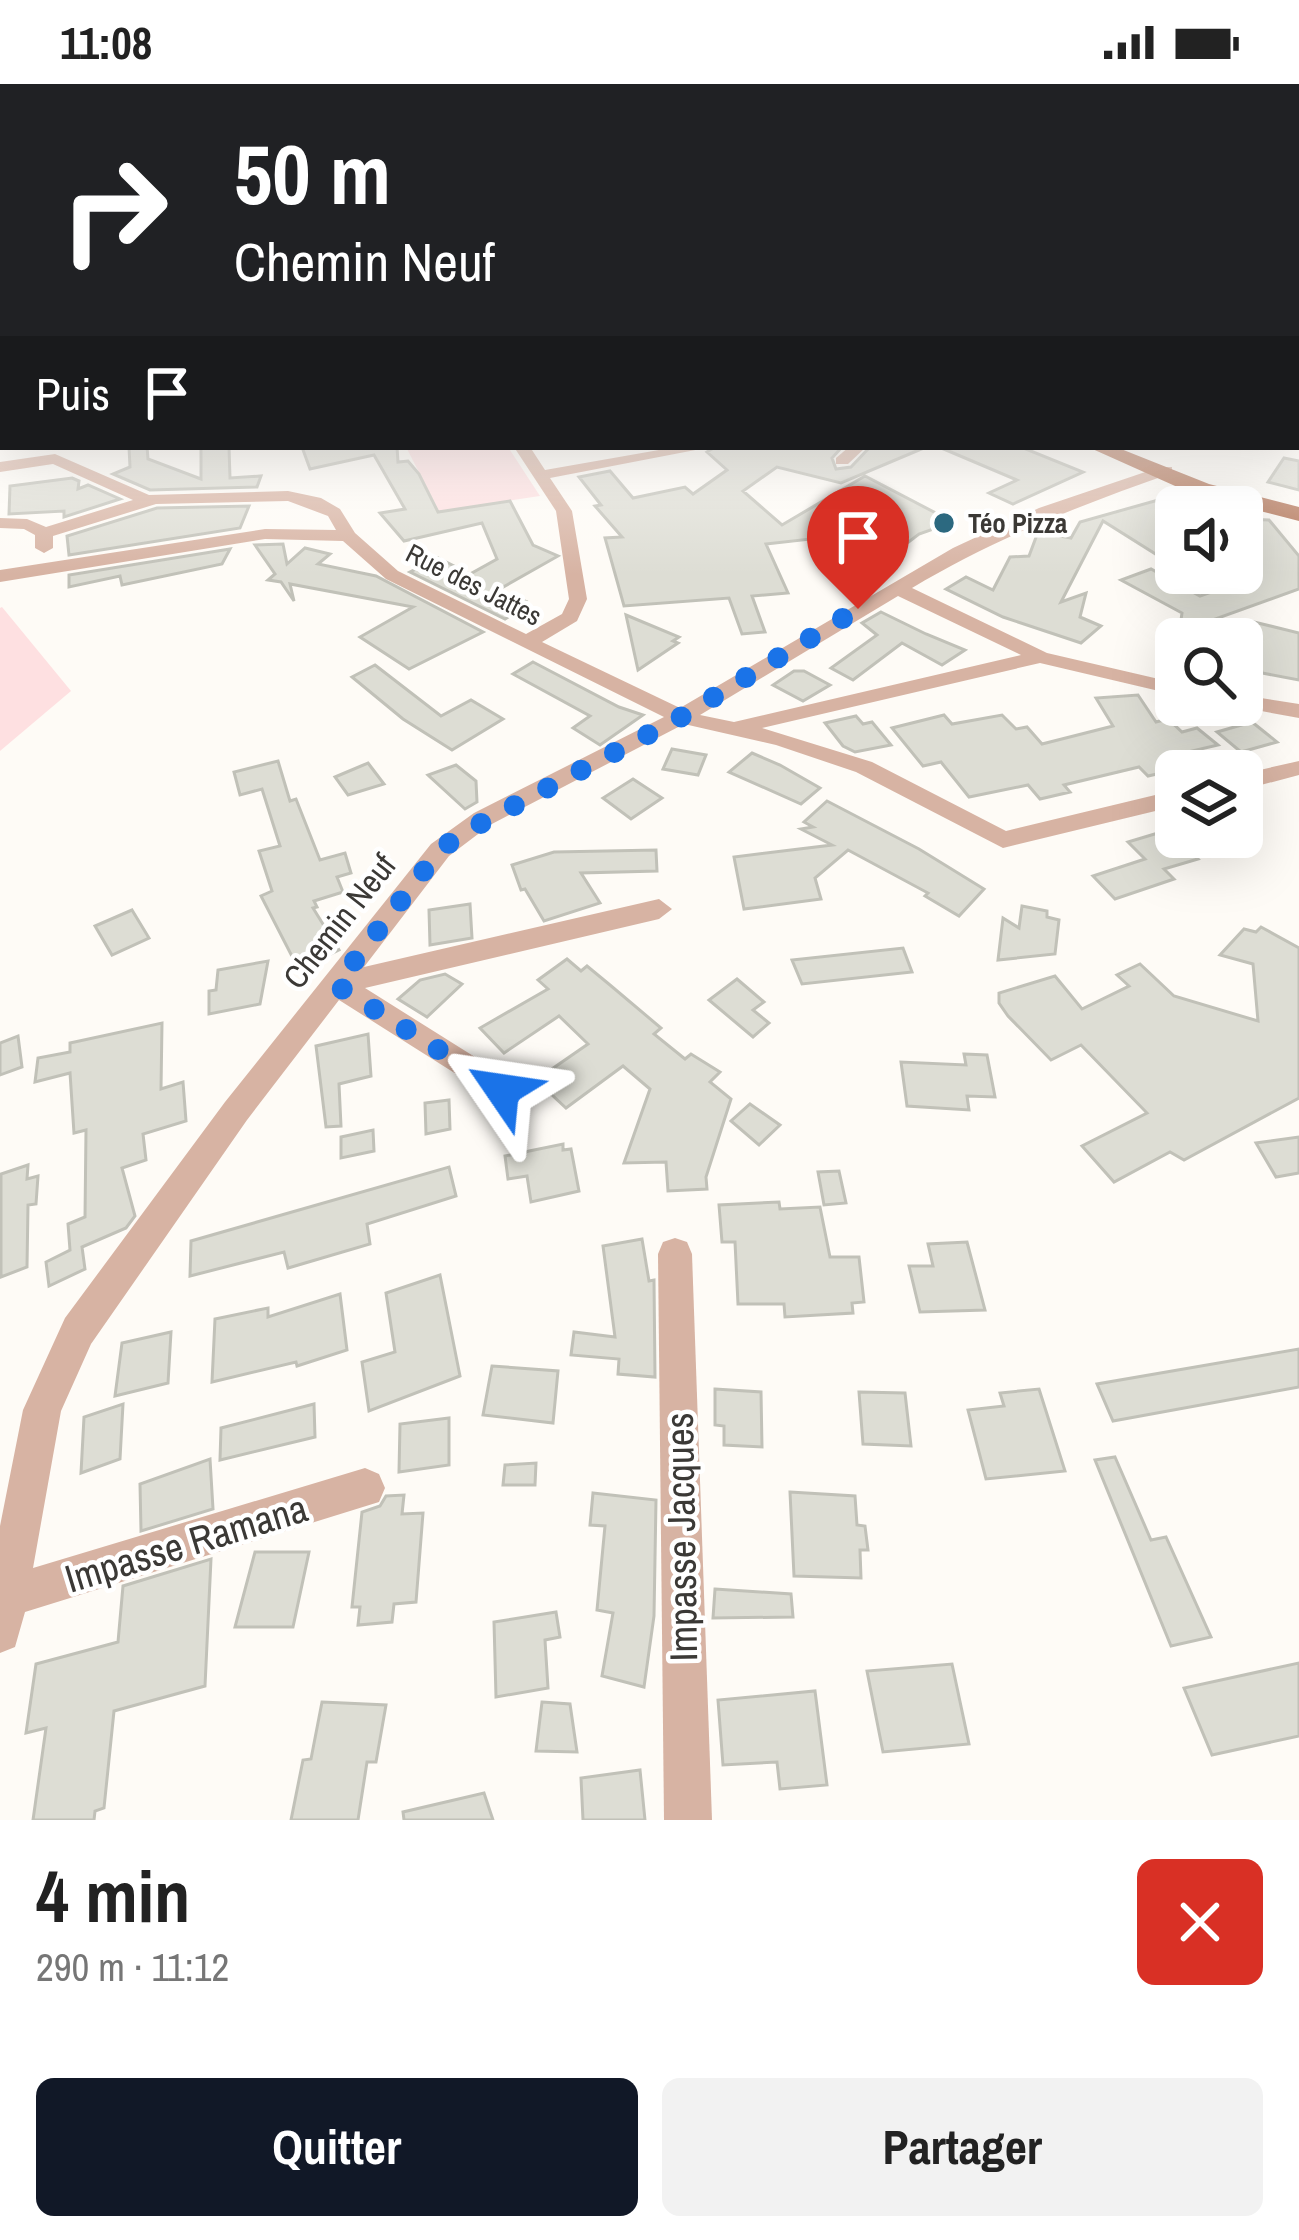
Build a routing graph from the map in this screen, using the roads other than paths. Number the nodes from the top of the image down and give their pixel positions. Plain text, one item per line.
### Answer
1 (524, 450) edge
2 (686, 450) edge
3 (855, 450) edge
4 (1106, 450) edge
5 (1117, 450) edge
6 (842, 461) dead end
7 (0, 467) edge
8 (1163, 471) junction
9 (541, 475) junction
10 (146, 500) junction
11 (1299, 510) edge
12 (0, 523) edge
13 (44, 532) junction
14 (348, 536) junction
15 (36, 571) junction
16 (0, 576) edge
17 (897, 588) junction
18 (527, 642) junction
19 (1040, 656) junction
20 (1155, 684) edge
21 (1263, 705) edge
22 (1299, 711) edge
23 (681, 717) junction
24 (732, 728) junction
25 (1299, 768) edge
26 (1263, 777) edge
27 (1155, 803) edge
28 (659, 909) dead end
29 (336, 985) junction
30 (502, 1090) dead end
31 (676, 1254) dead end
32 (365, 1488) dead end
33 (3, 1614) edge
34 (688, 1820) edge

1 - 9 street
2 - 9 street
3 - 6 street
4 - 8 main road
5 - 8 main road
7 - 10 street
8 - 11 main road
8 - 17 street, Chemin Neuf
9 - 18 street
10 - 13 street, Rue des Jattes
10 - 14 street, Rue des Jattes
12 - 13 street, Rue des Jattes
13 - 15 street
14 - 15 street
14 - 18 street, Rue des Jattes
15 - 16 street
17 - 19 street
17 - 23 street, Chemin Neuf
18 - 23 street, Rue des Jattes
19 - 20 street
19 - 24 street
21 - 22 street
23 - 24 street, Rue des Jattes
23 - 29 street, Chemin Neuf
24 - 27 street, Rue des Jattes
25 - 26 street
28 - 29 street
29 - 30 street
29 - 33 street, Chemin Neuf
31 - 34 street, Impasse Jacques
32 - 33 street, Impasse Ramana

